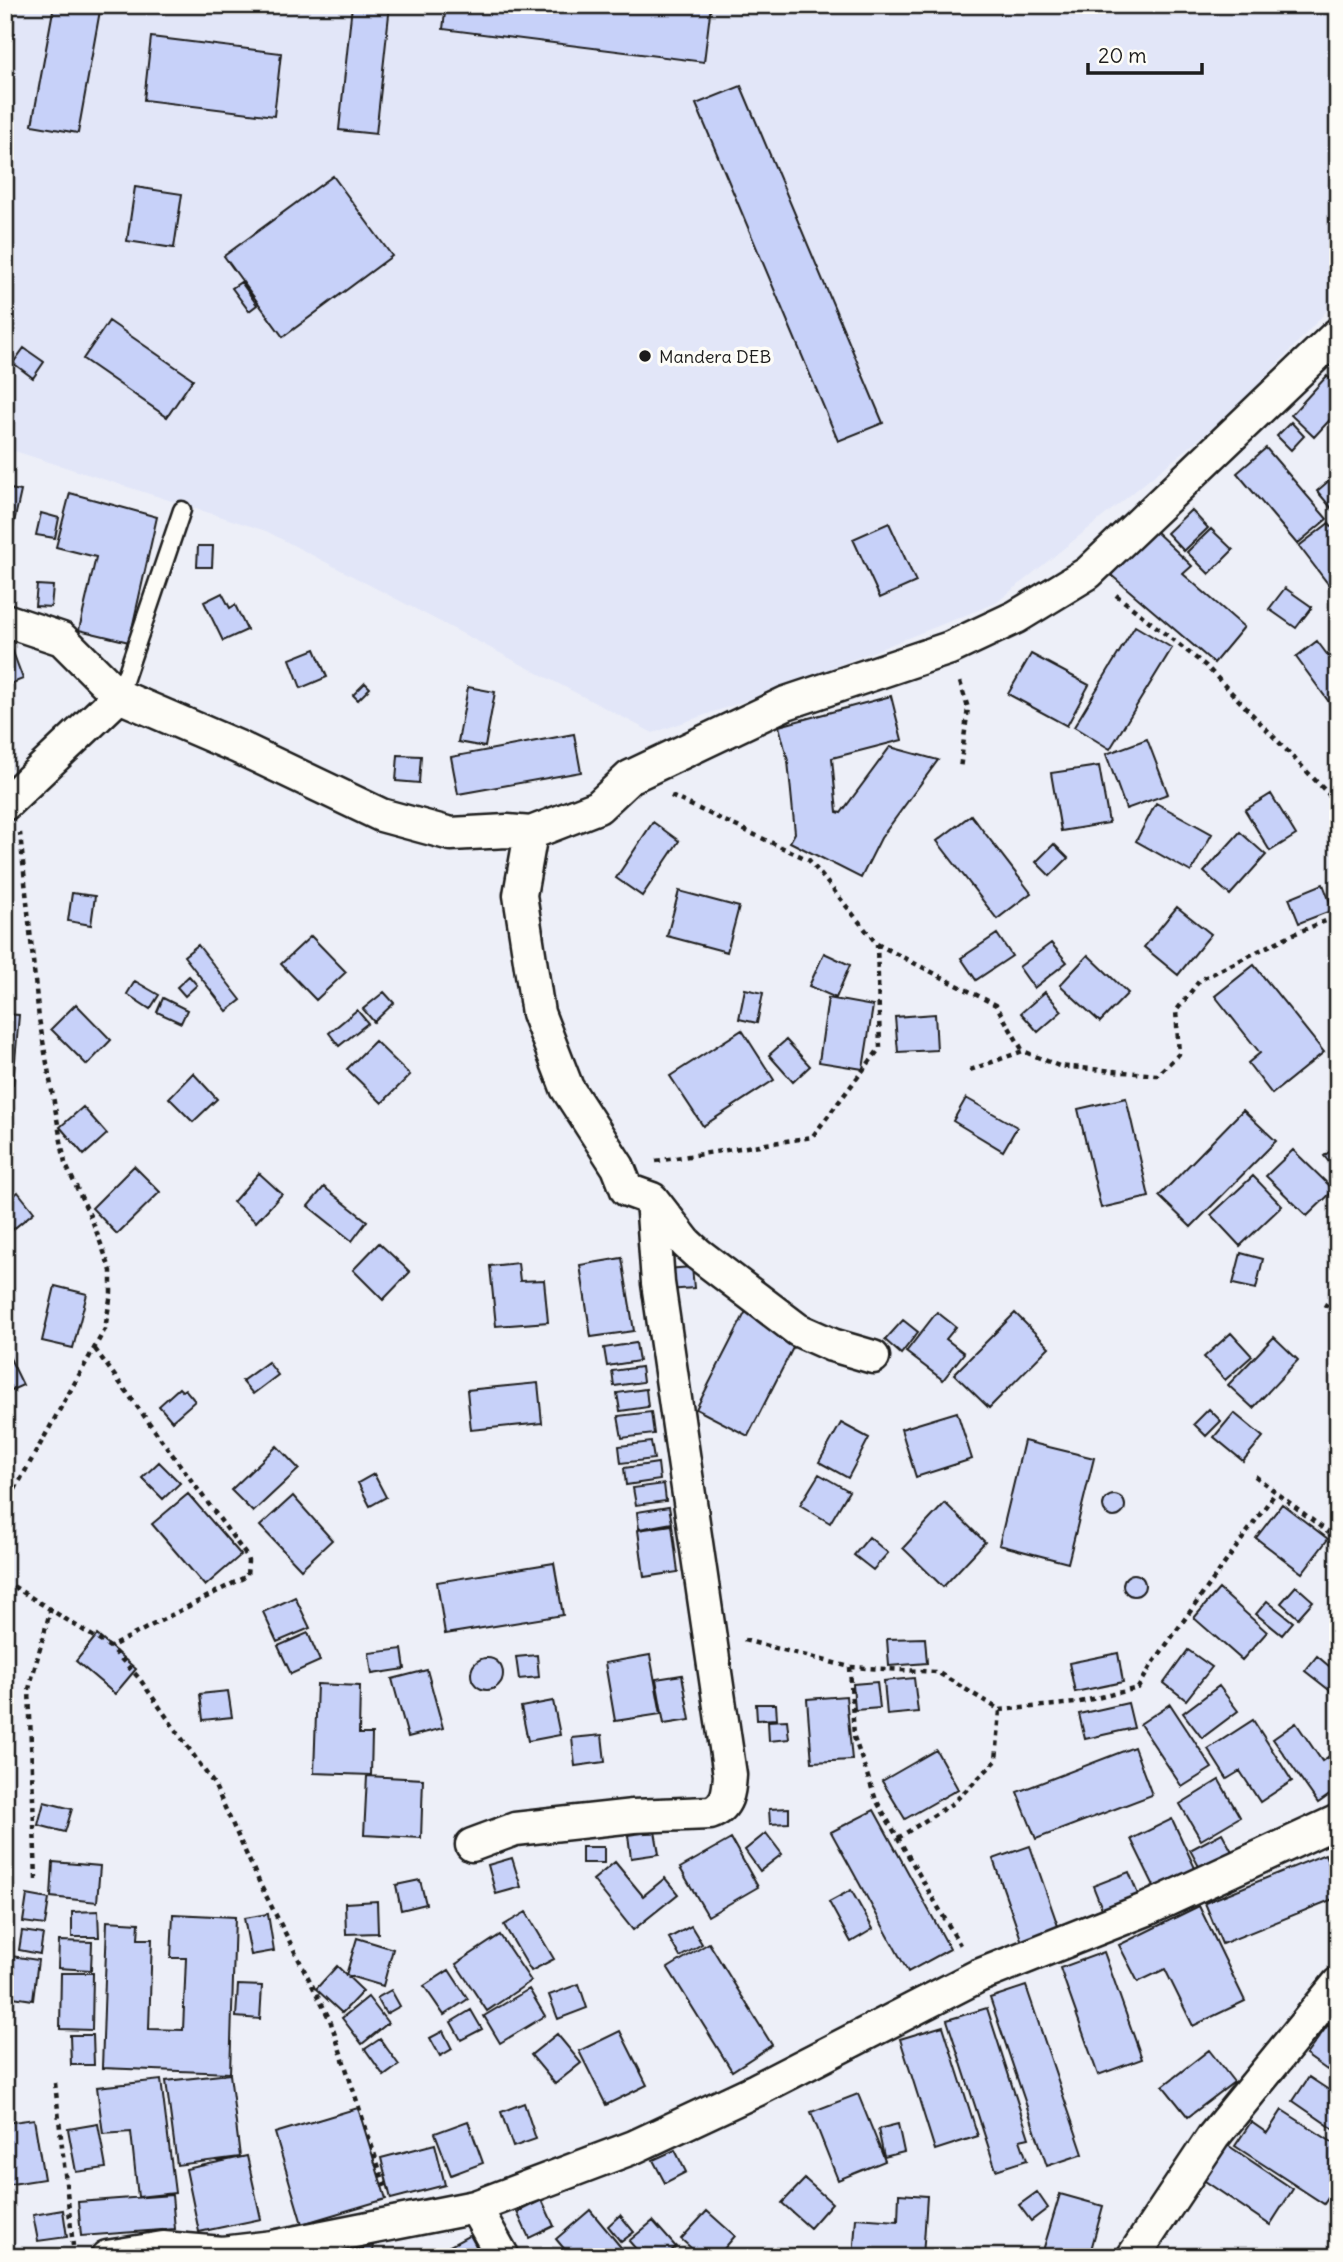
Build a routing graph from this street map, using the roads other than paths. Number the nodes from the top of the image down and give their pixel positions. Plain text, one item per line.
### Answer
1 (1338, 334) edge
2 (182, 510) dead end
3 (5, 620) edge
4 (119, 696) junction
5 (10, 798) edge
6 (531, 833) junction
7 (652, 1199) junction
8 (873, 1357) dead end
9 (1338, 1821) edge
10 (472, 1845) dead end
11 (1338, 1984) edge
12 (475, 2207) junction
13 (107, 2257) edge
14 (503, 2257) edge
15 (1133, 2257) edge

1 - 6 street
2 - 4 lane
3 - 4 street
4 - 5 street
4 - 6 street
6 - 7 street
7 - 8 street
7 - 10 street
9 - 12 street
11 - 15 street
12 - 13 street
12 - 14 street

